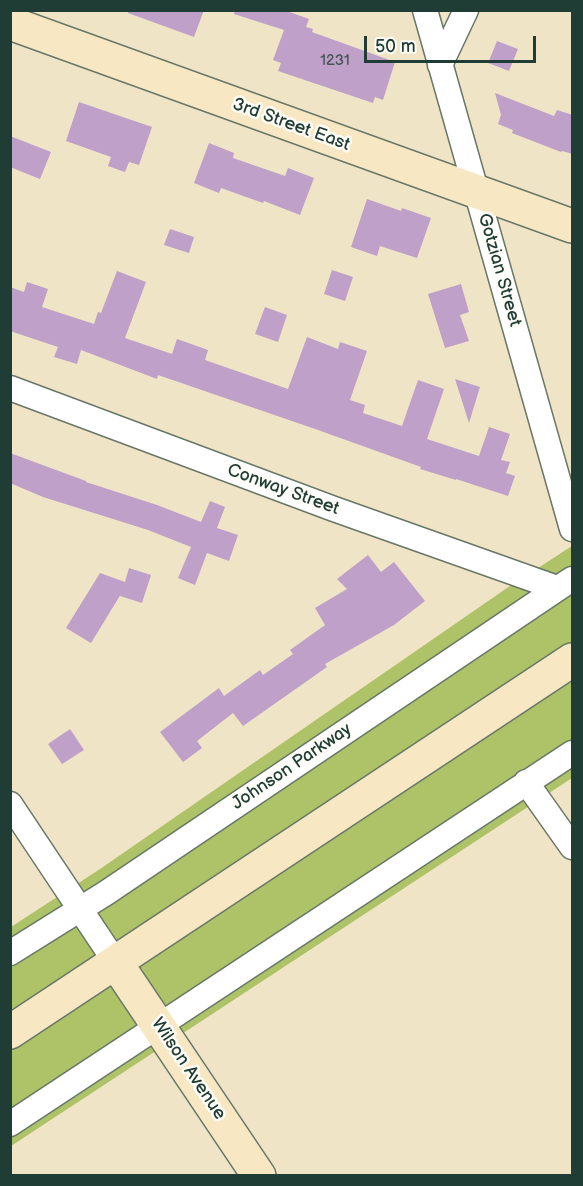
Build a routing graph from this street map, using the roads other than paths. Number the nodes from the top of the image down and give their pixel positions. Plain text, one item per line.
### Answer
1 (425, 10) edge
2 (466, 10) edge
3 (10, 23) edge
4 (440, 65) junction
5 (477, 192) junction
6 (573, 226) edge
7 (10, 388) edge
8 (573, 529) edge
9 (565, 584) edge
10 (573, 660) edge
11 (573, 753) edge
12 (526, 782) junction
13 (10, 804) edge
14 (573, 847) edge
15 (79, 909) junction
16 (10, 953) edge
17 (116, 963) junction
18 (158, 1026) junction
19 (10, 1032) edge
20 (10, 1124) edge
21 (259, 1176) edge

1 - 4 street, Gotzian Street
2 - 4 street
3 - 5 street, 3rd Street East
4 - 5 street, Gotzian Street
5 - 6 street, 3rd Street East
5 - 8 street, Gotzian Street
7 - 9 street, Conway Street
9 - 15 street, Johnson Parkway
10 - 17 street
11 - 12 street
12 - 14 street
12 - 18 street
13 - 15 street
15 - 16 street, Johnson Parkway
15 - 17 street
17 - 18 street, Wilson Avenue
17 - 19 street
18 - 20 street
18 - 21 street, Wilson Avenue

